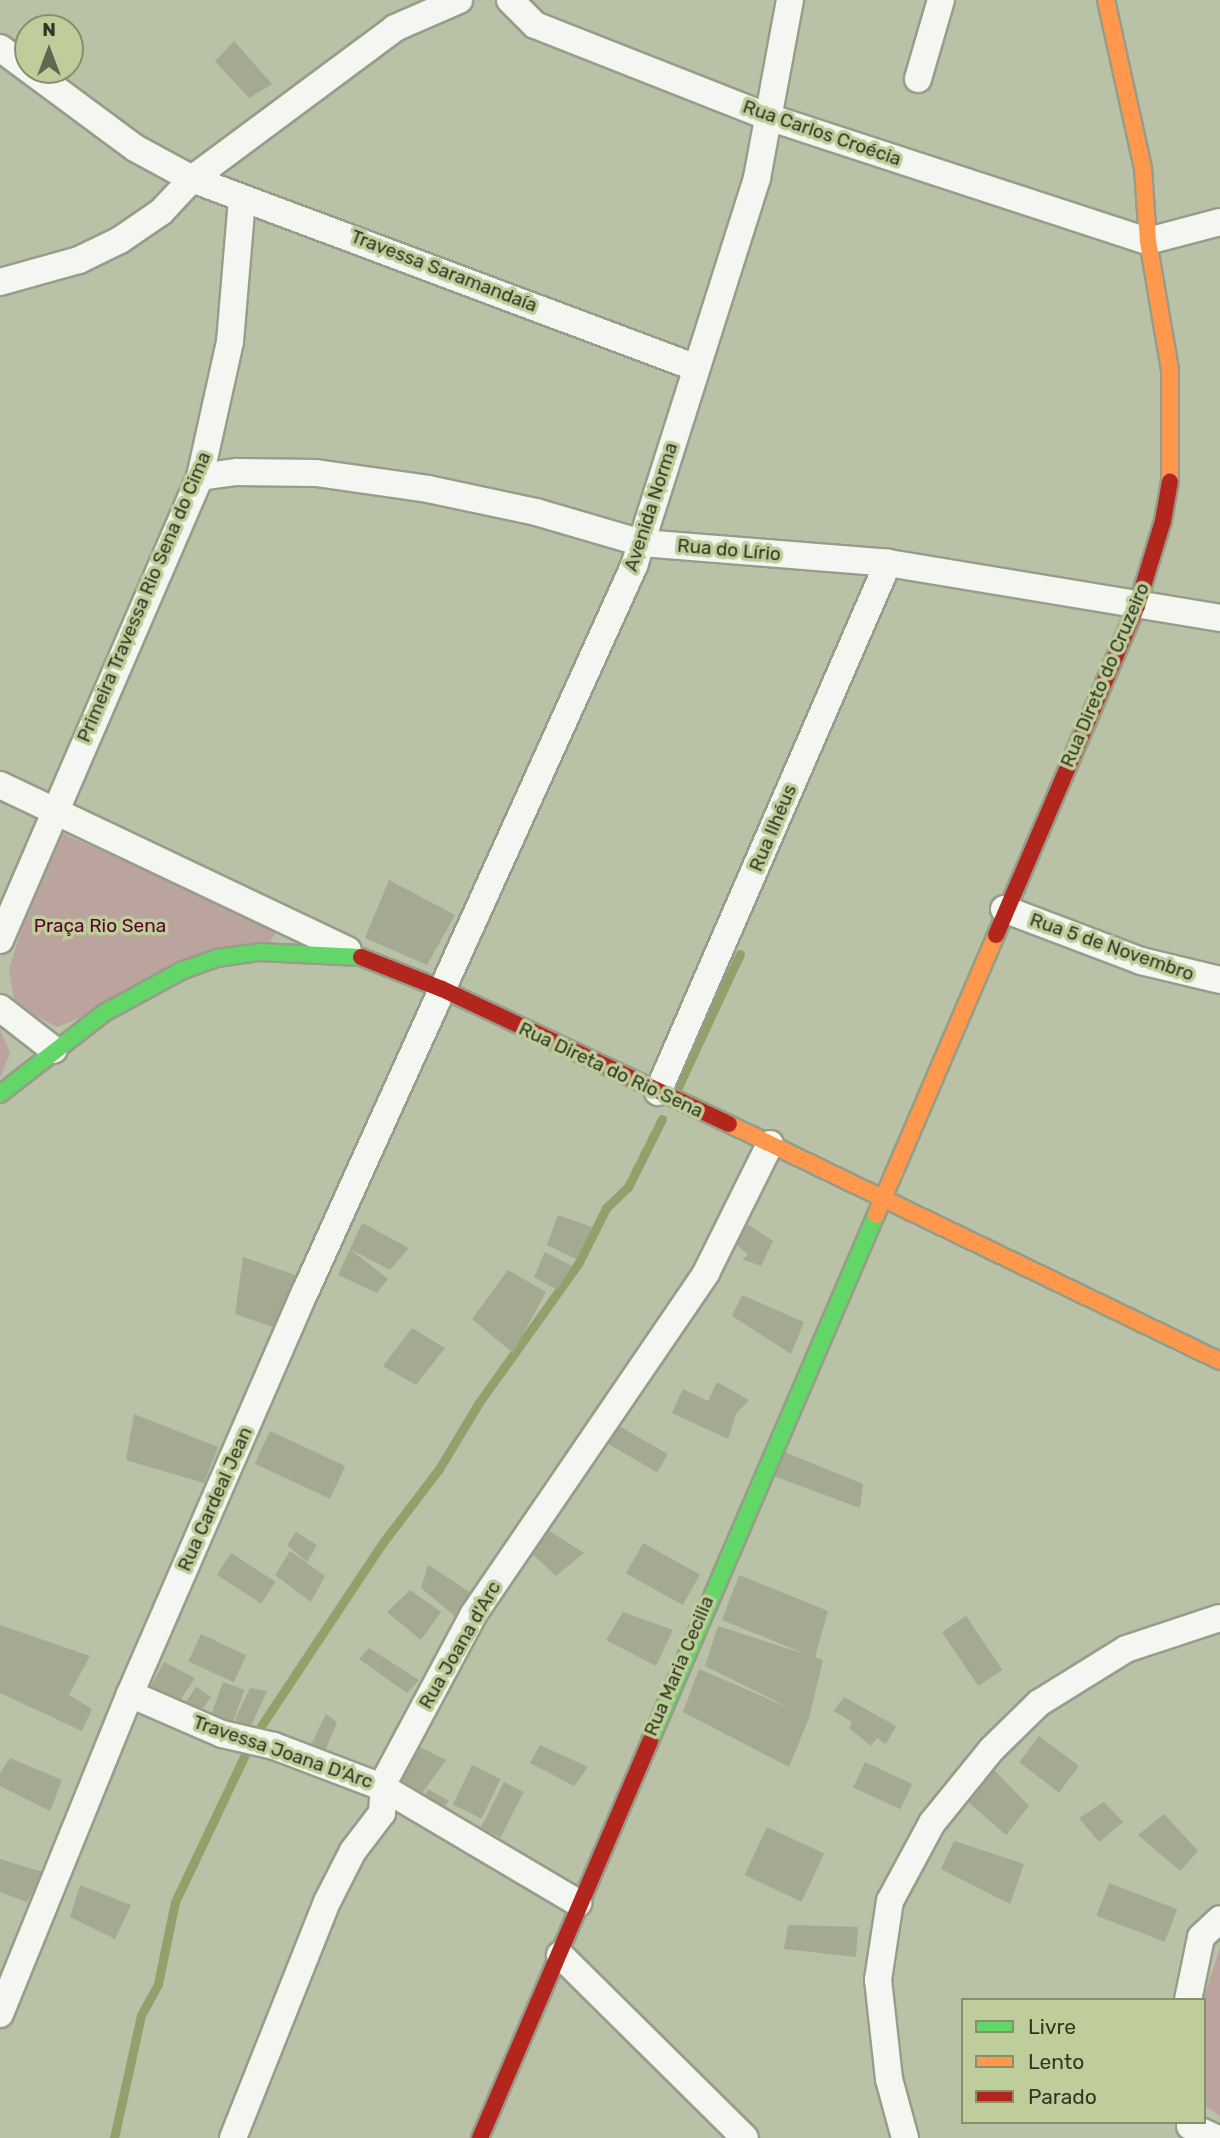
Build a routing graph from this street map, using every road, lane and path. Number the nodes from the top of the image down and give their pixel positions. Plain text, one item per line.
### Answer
1 (459, 0) edge
2 (509, 0) edge
3 (790, 0) edge
4 (941, 0) edge
5 (1106, 0) edge
6 (0, 48) edge
7 (918, 79) dead end
8 (768, 117) junction
9 (192, 179) junction
10 (242, 199) junction
11 (1220, 222) edge
12 (1148, 241) junction
13 (0, 282) edge
14 (694, 367) junction
15 (200, 477) junction
16 (642, 543) junction
17 (888, 563) junction
18 (1137, 606) junction
19 (1220, 618) edge
20 (0, 785) edge
21 (54, 810) junction
22 (1004, 909) junction
23 (0, 940) edge
24 (359, 956) junction
25 (1220, 981) edge
26 (442, 989) junction
27 (0, 1008) edge
28 (54, 1050) junction
29 (658, 1092) junction
30 (0, 1094) edge
31 (770, 1144) junction
32 (881, 1195) junction
33 (1220, 1361) edge
34 (1220, 1618) edge
35 (130, 1694) junction
36 (382, 1787) junction
37 (578, 1903) junction
38 (1220, 1919) edge
39 (560, 1955) junction
40 (1188, 1998) edge
41 (0, 2014) edge
42 (1183, 2129) edge
43 (233, 2138) edge
44 (480, 2138) edge
45 (745, 2138) edge
46 (905, 2138) edge
47 (1216, 2138) edge

1 - 9 street
2 - 8 street, Rua Carlos Croécia
3 - 8 street, Avenida Norma
4 - 7 street
5 - 12 street, Rua Direto do Cruzeiro
6 - 9 street, Travessa Saramandaía
8 - 12 street, Rua Carlos Croécia
8 - 14 street, Avenida Norma
9 - 10 street, Travessa Saramandaía
9 - 13 street
10 - 14 street, Travessa Saramandaía
10 - 15 street, Primeira Travessa Rio Sena do Cima
11 - 12 street
12 - 18 street, Rua Direto do Cruzeiro
14 - 16 street, Avenida Norma
15 - 16 street, Rua do Lírio
15 - 21 street, Primeira Travessa Rio Sena do Cima
16 - 17 street, Rua do Lírio
16 - 26 street, Avenida Norma
17 - 18 street, Rua do Lírio
17 - 29 street, Rua Ilhéus
18 - 19 street, Rua do Lírio
18 - 22 street, Rua Direto do Cruzeiro
20 - 21 street, Rua Direta do Rio Sena
21 - 23 street, Primeira Travessa Rio Sena do Cima
21 - 24 street, Rua Direta do Rio Sena
22 - 25 street, Rua 5 de Novembro
22 - 32 street, Rua Direto do Cruzeiro
24 - 26 street, Rua Direta do Rio Sena
24 - 28 street
26 - 29 street, Rua Direta do Rio Sena
26 - 35 street, Rua Cardeal Jean
27 - 28 street
28 - 30 street
29 - 31 street, Rua Direta do Rio Sena
31 - 32 street, Rua Direta do Rio Sena
31 - 36 street, Rua Joana d'Arc
32 - 33 street, Rua Direta do Rio Sena
32 - 37 street, Rua Maria Cecilia
34 - 46 street
35 - 36 street, Travessa Joana D'Arc
35 - 41 street, Rua Cardeal Jean
36 - 37 street, Travessa Joana D'Arc
36 - 43 street, Rua Joana d'Arc
37 - 39 street, Rua Maria Cecilia
38 - 40 street
39 - 44 street, Rua Maria Cecilia
39 - 45 street
42 - 47 street

